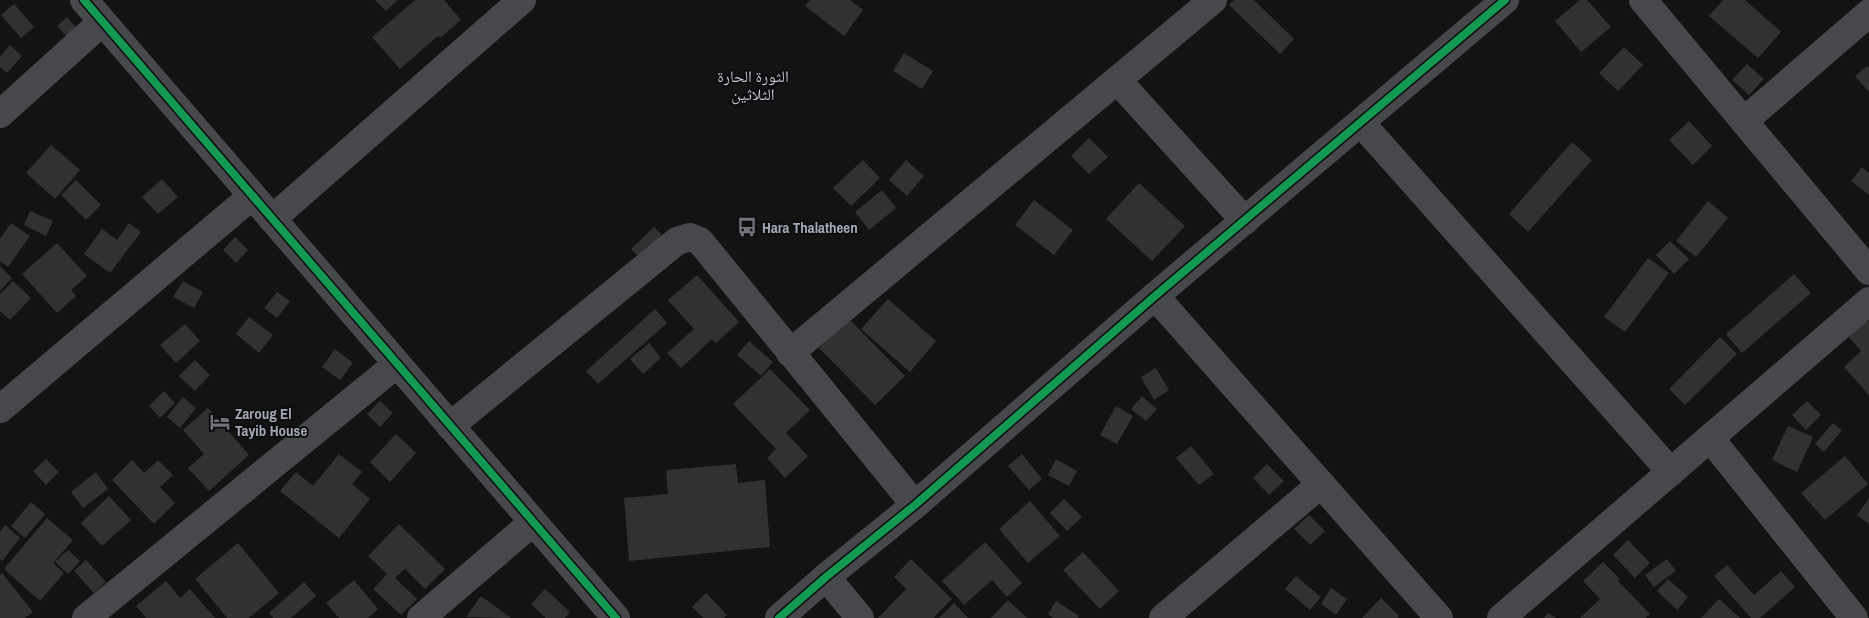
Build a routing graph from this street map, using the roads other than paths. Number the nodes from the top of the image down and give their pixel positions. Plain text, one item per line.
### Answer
1 (84, 0) edge
2 (522, 0) edge
3 (1213, 0) edge
4 (1506, 0) edge
5 (1643, 0) edge
6 (1869, 13) edge
7 (102, 22) junction
8 (1118, 81) junction
9 (0, 114) edge
10 (1744, 121) junction
11 (1361, 123) junction
12 (252, 196) junction
13 (272, 220) junction
14 (1245, 221) junction
15 (1869, 271) edge
16 (1154, 296) junction
17 (1869, 301) edge
18 (790, 353) junction
19 (397, 364) junction
20 (0, 409) edge
21 (450, 426) junction
22 (1710, 438) junction
23 (1671, 472) junction
24 (1321, 484) junction
25 (915, 505) junction
26 (533, 522) junction
27 (826, 577) junction
28 (1842, 614) edge
29 (86, 618) edge
30 (421, 618) edge
31 (616, 618) edge
32 (779, 618) edge
33 (860, 618) edge
34 (1163, 618) edge
35 (1439, 618) edge
36 (1501, 618) edge

1 - 7 street
2 - 13 street
3 - 8 street
4 - 11 street
5 - 10 street
6 - 10 street
7 - 9 street
7 - 12 street
8 - 14 street
8 - 18 street
10 - 15 street
11 - 14 street
11 - 23 street
12 - 13 street
12 - 20 street
13 - 19 street
14 - 16 street
16 - 24 street
16 - 25 street
17 - 22 street
18 - 21 street
18 - 25 street
19 - 21 street
19 - 29 street
21 - 26 street
22 - 23 street
22 - 28 street
23 - 36 street
24 - 34 street
24 - 35 street
25 - 27 street
26 - 30 street
26 - 31 street
27 - 32 street
27 - 33 street

